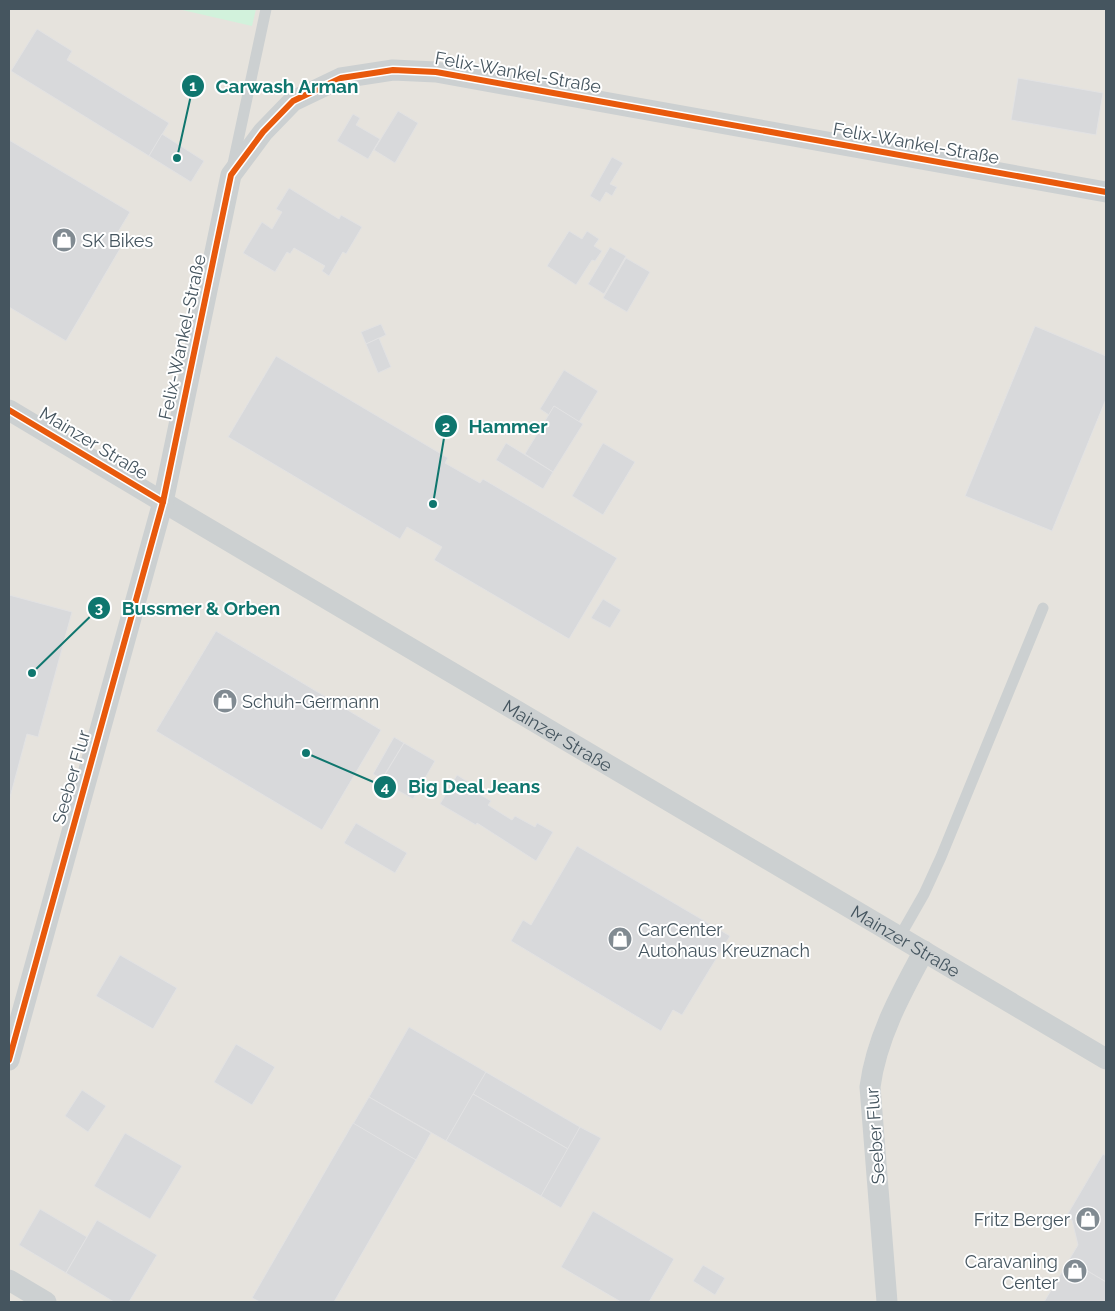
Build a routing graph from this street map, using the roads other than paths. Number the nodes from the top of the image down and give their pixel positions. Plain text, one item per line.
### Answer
1 (266, 9) edge
2 (231, 175) junction
3 (1106, 192) edge
4 (9, 410) edge
5 (163, 502) junction
6 (1043, 608) dead end
7 (900, 936) junction
8 (924, 951) junction
9 (1106, 1059) edge
10 (9, 1060) edge
11 (9, 1280) edge
12 (46, 1302) edge
13 (887, 1302) edge

1 - 2 lane
2 - 3 street, Felix-Wankel-Straße
2 - 5 street, Felix-Wankel-Straße
4 - 5 street, Mainzer Straße
5 - 7 street, Mainzer Straße
5 - 10 street, Seeber Flur
6 - 7 lane
7 - 8 street, Mainzer Straße
8 - 9 street, Mainzer Straße
8 - 13 street, Seeber Flur
11 - 12 street

